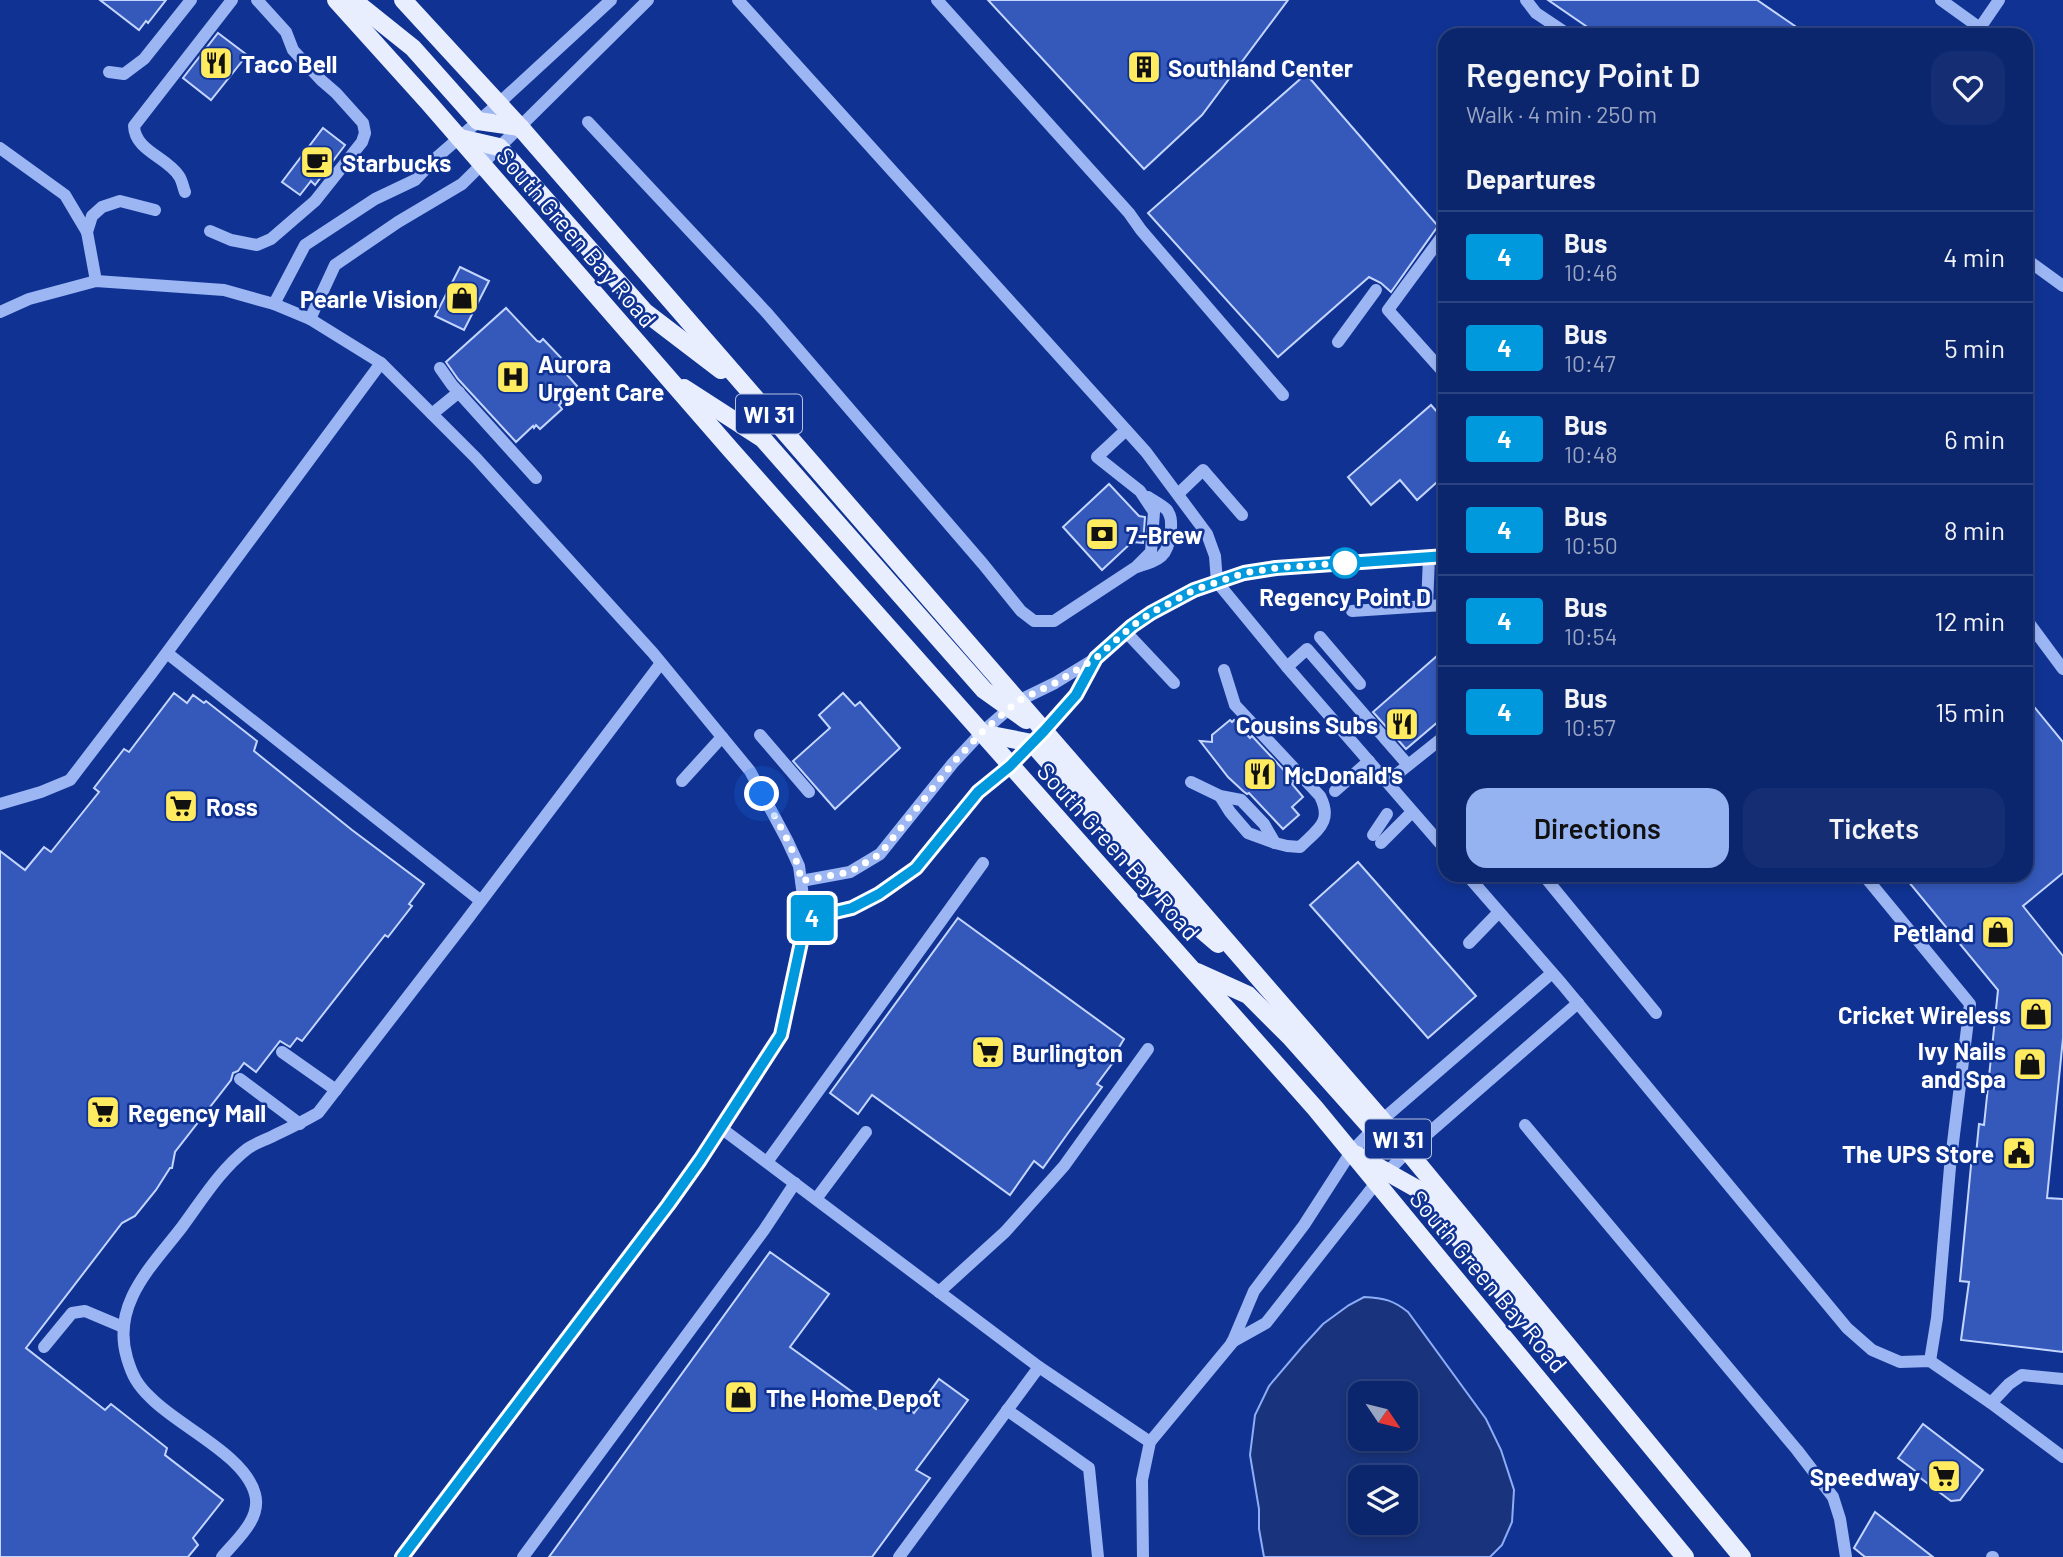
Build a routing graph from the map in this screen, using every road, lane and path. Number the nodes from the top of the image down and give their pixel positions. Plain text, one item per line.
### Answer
1 (191, 0) edge
2 (232, 0) edge
3 (257, 0) edge
4 (336, 0) edge
5 (353, 0) edge
6 (403, 0) edge
7 (611, 0) edge
8 (648, 0) edge
9 (738, 0) edge
10 (937, 0) edge
11 (1526, 0) edge
12 (1941, 0) edge
13 (1999, 0) edge
14 (1558, 28) edge
15 (1974, 28) edge
16 (1979, 28) edge
17 (110, 72) dead end
18 (498, 104) junction
19 (478, 121) junction
20 (588, 122) dead end
21 (520, 127) junction
22 (460, 138) junction
23 (499, 147) junction
24 (0, 148) edge
25 (481, 164) junction
26 (185, 192) dead end
27 (155, 210) dead end
28 (210, 231) dead end
29 (87, 232) junction
30 (1438, 242) edge
31 (2033, 264) edge
32 (96, 281) junction
33 (2063, 286) edge
34 (1376, 290) dead end
35 (274, 304) junction
36 (0, 312) edge
37 (310, 319) junction
38 (1338, 342) dead end
39 (381, 363) junction
40 (1438, 366) edge
41 (440, 368) dead end
42 (667, 377) junction
43 (458, 392) junction
44 (750, 393) junction
45 (1283, 395) dead end
46 (432, 414) junction
47 (1126, 430) junction
48 (536, 478) dead end
49 (1140, 491) junction
50 (1178, 494) junction
51 (1242, 514) dead end
52 (1438, 556) edge
53 (1429, 557) junction
54 (1136, 567) junction
55 (1217, 582) junction
56 (1438, 605) edge
57 (1427, 606) junction
58 (1352, 611) dead end
59 (2033, 628) edge
60 (1126, 632) junction
61 (1320, 637) dead end
62 (167, 653) junction
63 (1096, 658) junction
64 (662, 663) junction
65 (1287, 667) junction
66 (2063, 668) edge
67 (1224, 670) dead end
68 (1174, 683) dead end
69 (1360, 684) dead end
70 (1013, 705) junction
71 (981, 733) junction
72 (760, 735) dead end
73 (722, 737) junction
74 (1038, 737) junction
75 (1438, 741) edge
76 (1368, 761) junction
77 (1408, 765) junction
78 (1010, 766) junction
79 (682, 781) dead end
80 (1191, 782) dead end
81 (1387, 782) junction
82 (1335, 791) dead end
83 (809, 792) dead end
84 (0, 804) edge
85 (1412, 812) junction
86 (1387, 814) dead end
87 (1438, 841) edge
88 (983, 863) dead end
89 (801, 881) junction
90 (1473, 882) edge
91 (1548, 882) edge
92 (1870, 882) edge
93 (481, 901) junction
94 (1499, 912) junction
95 (806, 919) junction
96 (1469, 943) dead end
97 (1191, 969) junction
98 (1552, 973) junction
99 (1578, 1003) junction
100 (1656, 1013) dead end
101 (1148, 1049) dead end
102 (282, 1052) dead end
103 (240, 1079) dead end
104 (336, 1090) junction
105 (300, 1124) junction
106 (1377, 1125) junction
107 (1525, 1125) dead end
108 (721, 1128) junction
109 (866, 1132) dead end
110 (1408, 1151) junction
111 (1351, 1152) junction
112 (767, 1162) junction
113 (1382, 1177) junction
114 (795, 1183) junction
115 (816, 1199) junction
116 (939, 1292) junction
117 (123, 1327) junction
118 (1231, 1343) junction
119 (44, 1347) dead end
120 (1930, 1361) junction
121 (1039, 1367) junction
122 (2063, 1379) edge
123 (1601, 1385) junction
124 (1991, 1403) junction
125 (1007, 1410) junction
126 (1150, 1442) junction
127 (2063, 1457) edge
128 (1673, 1542) junction
129 (222, 1557) edge
130 (402, 1557) edge
131 (523, 1557) edge
132 (899, 1557) edge
133 (1098, 1557) edge
134 (1143, 1557) edge
135 (1685, 1557) edge
136 (1694, 1557) edge
137 (1742, 1557) edge
138 (1846, 1557) edge

1 - 17 street
2 - 26 street
3 - 28 street
4 - 22 main road, South Green Bay Road / WI 31
5 - 19 main road
6 - 18 main road, South Green Bay Road / WI 31
7 - 18 street
8 - 21 street
9 - 47 street
10 - 45 street
11 - 14 street
12 - 15 street
13 - 16 street
18 - 19 street
18 - 21 main road, South Green Bay Road / WI 31
19 - 21 main road
19 - 22 street
20 - 54 street
21 - 23 street
21 - 44 main road, South Green Bay Road / WI 31
22 - 23 main road
22 - 25 main road, South Green Bay Road / WI 31
22 - 35 street
23 - 25 street
23 - 44 main road
24 - 29 street
25 - 37 street
25 - 42 main road, South Green Bay Road / WI 31
27 - 29 street
29 - 32 street
30 - 40 street
31 - 33 street
32 - 35 street
32 - 36 street
34 - 38 street
35 - 37 street
37 - 39 street
39 - 46 street
39 - 62 street
41 - 43 street
42 - 70 main road
42 - 71 main road, South Green Bay Road / WI 31
43 - 46 street
43 - 48 street
44 - 70 main road, South Green Bay Road / WI 31
46 - 64 street
47 - 49 street
47 - 50 street
49 - 54 street
49 - 54 street
50 - 51 street
50 - 55 street
52 - 53 street
53 - 55 street
53 - 57 street
55 - 60 street
55 - 65 street
56 - 57 street
57 - 58 street
59 - 66 street
60 - 63 street
60 - 68 street
61 - 69 street
62 - 84 street
62 - 93 street
63 - 70 street
63 - 74 street
64 - 73 street
64 - 93 street
65 - 76 street
65 - 77 street
67 - 80 street
70 - 71 street
70 - 74 main road
71 - 74 main road
71 - 78 main road, South Green Bay Road / WI 31
71 - 89 street
72 - 83 street
73 - 79 street
73 - 89 street
74 - 78 street
74 - 106 main road, WI 31
75 - 77 street
76 - 81 street
76 - 82 street
77 - 81 street
78 - 95 street
78 - 97 main road, South Green Bay Road / WI 31
81 - 85 street
85 - 86 street
85 - 87 street
88 - 112 street
89 - 95 street
90 - 94 street
91 - 100 street
92 - 120 street
93 - 104 street
94 - 96 street
94 - 98 street
95 - 108 street
97 - 106 main road
97 - 111 main road, South Green Bay Road / WI 31
98 - 99 street
98 - 106 street
99 - 110 street
99 - 120 street
101 - 116 street
102 - 104 street
103 - 105 street
104 - 105 street
105 - 117 street
106 - 110 main road, South Green Bay Road
106 - 111 street
107 - 138 street
108 - 112 street
108 - 130 street
109 - 115 street
110 - 113 street
110 - 123 main road, South Green Bay Road / WI 31
111 - 113 main road, South Green Bay Road / WI 31
111 - 118 street
112 - 114 street
113 - 118 street
113 - 123 main road
113 - 128 main road, South Green Bay Road / WI 31
114 - 115 street
114 - 131 street
115 - 116 street
116 - 121 street
117 - 119 street
117 - 129 street
118 - 126 street
120 - 124 street
121 - 125 street
121 - 126 street
122 - 124 street
123 - 137 main road, South Green Bay Road / WI 31
124 - 127 street
125 - 132 street
125 - 133 street
126 - 134 street
128 - 135 main road, South Green Bay Road / WI 31
128 - 136 main road

